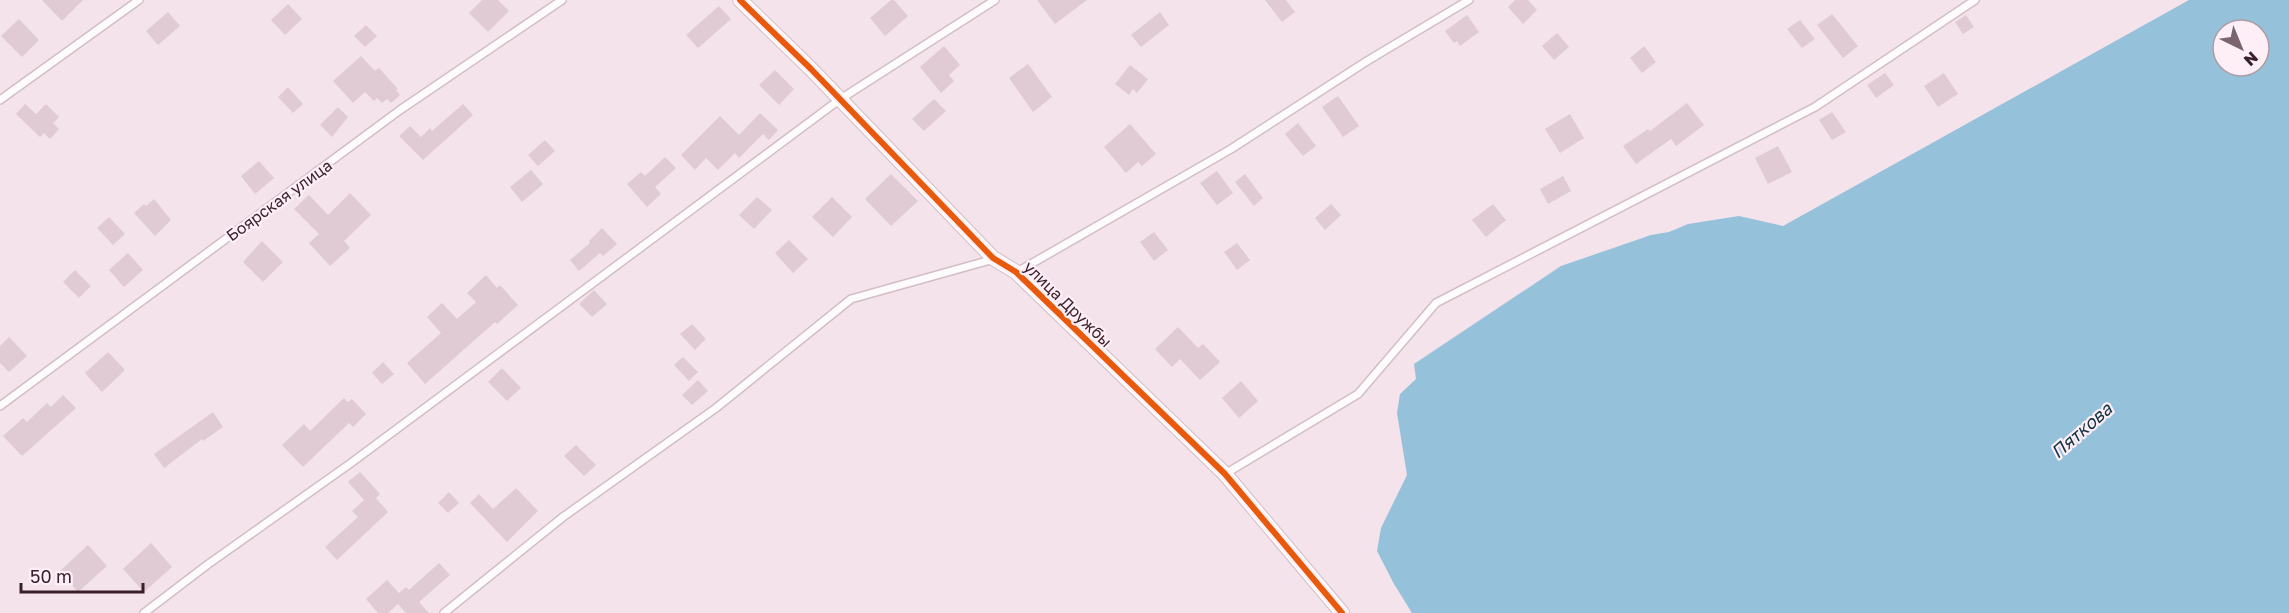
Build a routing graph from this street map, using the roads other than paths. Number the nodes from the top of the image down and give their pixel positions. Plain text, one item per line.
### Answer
1 (139, 0) edge
2 (562, 0) edge
3 (740, 0) edge
4 (995, 0) edge
5 (1469, 0) edge
6 (1976, 0) edge
7 (0, 100) edge
8 (839, 100) junction
9 (993, 258) junction
10 (1016, 272) junction
11 (0, 406) edge
12 (1225, 474) junction
13 (144, 613) edge
14 (444, 613) edge
15 (1342, 613) edge

1 - 7 lane
2 - 11 lane, Боярская улица
3 - 8 street
4 - 8 lane
5 - 10 lane
6 - 12 lane
8 - 9 street
8 - 13 lane
9 - 10 lane
9 - 14 lane
10 - 12 street, улица Дружбы
12 - 15 street, улица Дружбы

